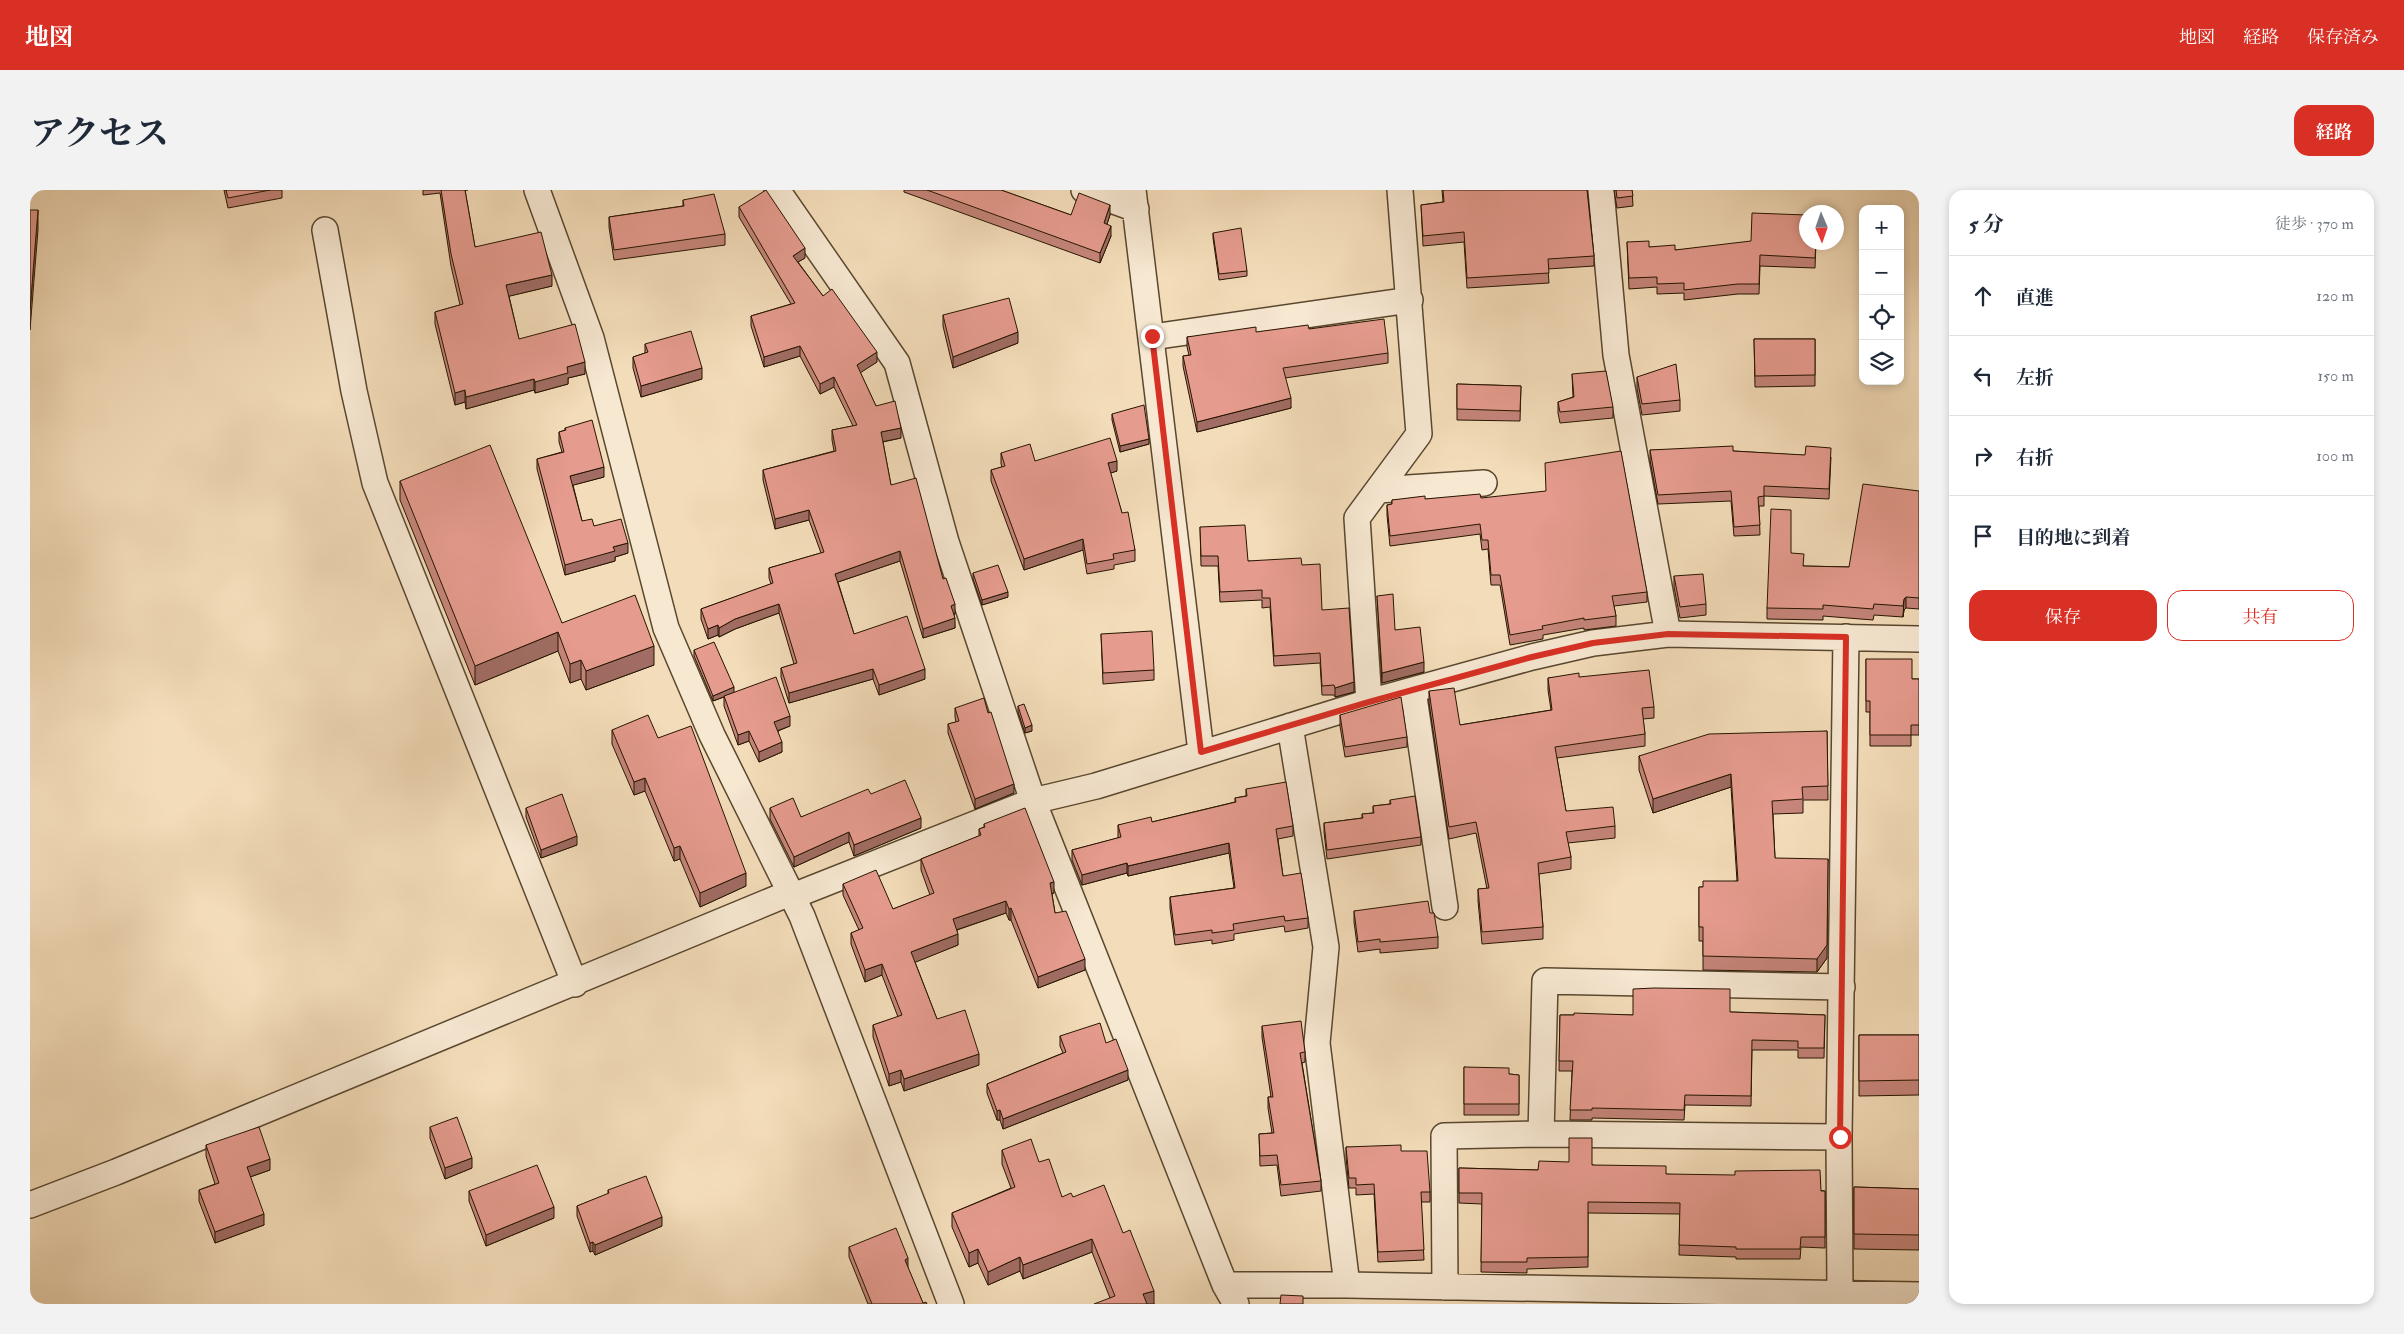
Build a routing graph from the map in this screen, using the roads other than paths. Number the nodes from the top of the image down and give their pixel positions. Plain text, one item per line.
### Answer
1 (537, 190) edge
2 (1084, 190) edge
3 (1400, 190) edge
4 (1601, 190) edge
5 (783, 193) edge
6 (1134, 199) edge
7 (325, 230) dead end
8 (1410, 300) junction
9 (1152, 336) junction
10 (1484, 483) dead end
11 (1378, 490) junction
12 (1668, 634) junction
13 (1846, 637) junction
14 (1919, 639) edge
15 (1414, 690) junction
16 (1369, 702) junction
17 (1290, 726) junction
18 (1201, 752) junction
19 (1033, 800) junction
20 (792, 894) junction
21 (1445, 907) dead end
22 (575, 984) junction
23 (1842, 987) junction
24 (1541, 1134) junction
25 (1840, 1137) junction
26 (30, 1205) edge
27 (1347, 1285) junction
28 (1445, 1287) junction
29 (1840, 1293) junction
30 (1230, 1294) edge
31 (1919, 1295) edge
32 (1593, 1297) edge
33 (951, 1304) edge

1 - 20 street
2 - 6 street
3 - 8 street
4 - 12 street
5 - 19 street
6 - 9 street
7 - 22 street
8 - 9 street
8 - 11 street
9 - 18 street
10 - 11 street
11 - 16 street
12 - 13 street
12 - 15 street
13 - 14 street
13 - 23 street
15 - 16 street
15 - 21 street
16 - 17 street
17 - 18 street
17 - 27 street
18 - 19 street
19 - 20 street
19 - 30 street
20 - 22 street
20 - 33 street
22 - 26 street
23 - 24 street
23 - 25 street
24 - 25 street
24 - 28 street
25 - 29 street
27 - 28 street
27 - 30 street
28 - 32 street
29 - 31 street
29 - 32 street

